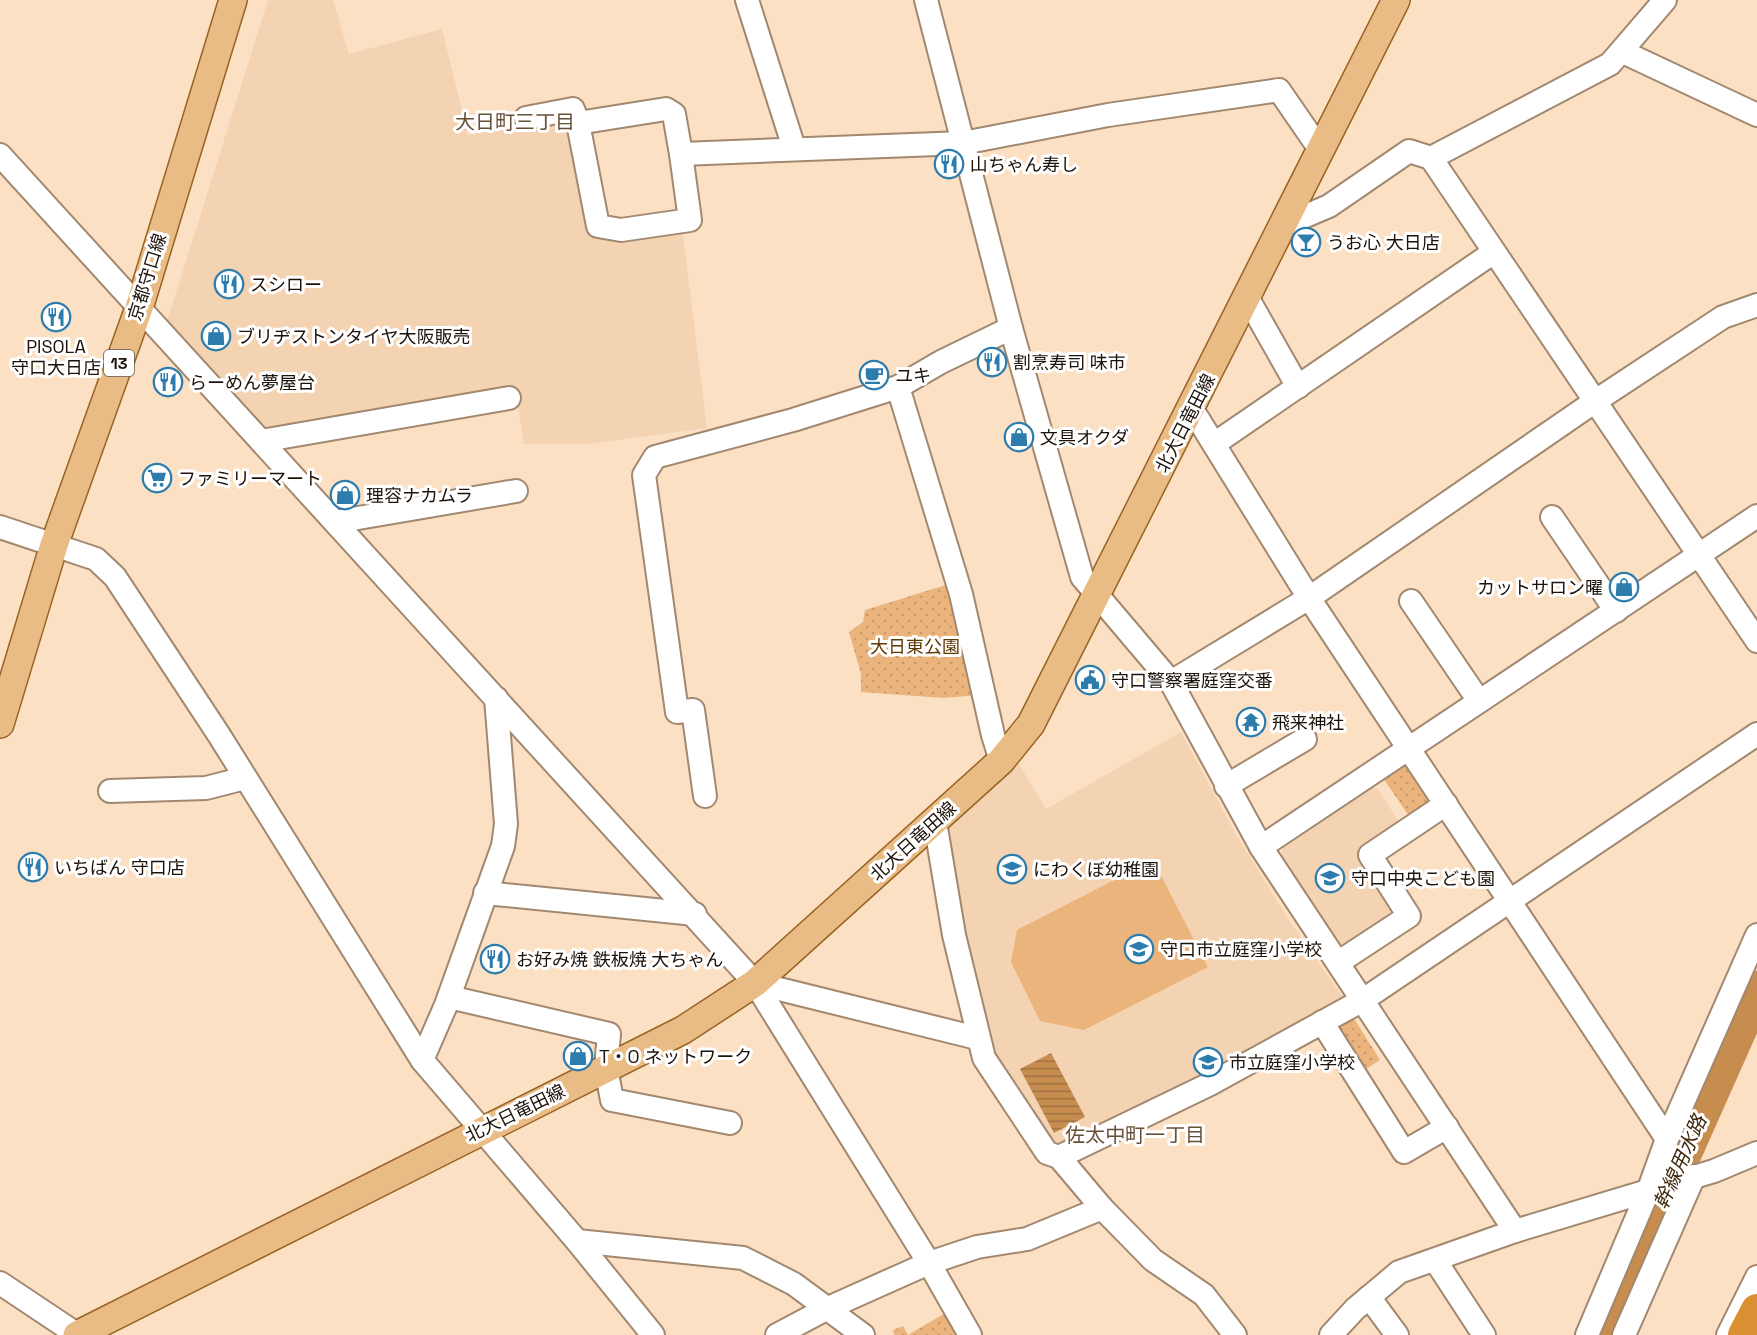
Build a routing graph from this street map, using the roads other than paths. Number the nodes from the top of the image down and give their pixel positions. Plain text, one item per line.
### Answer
1 (233, 0) edge
2 (747, 0) edge
3 (926, 0) edge
4 (1396, 0) edge
5 (1665, 0) edge
6 (1623, 52) junction
7 (1757, 116) edge
8 (526, 118) dead end
9 (578, 123) junction
10 (963, 143) junction
11 (794, 148) junction
12 (1321, 151) junction
13 (681, 154) junction
14 (0, 155) edge
15 (1431, 158) junction
16 (10, 177) edge
17 (1282, 226) junction
18 (1494, 252) junction
19 (1247, 297) junction
20 (1757, 305) edge
21 (139, 308) junction
22 (1011, 328) junction
23 (898, 387) junction
24 (1298, 387) junction
25 (509, 398) dead end
26 (1594, 402) junction
27 (1192, 409) junction
28 (261, 441) junction
29 (1214, 444) junction
30 (516, 491) dead end
31 (1757, 516) edge
32 (1552, 517) dead end
33 (335, 522) junction
34 (0, 527) edge
35 (54, 545) junction
36 (1700, 554) junction
37 (1097, 597) junction
38 (1309, 598) junction
39 (1411, 601) dead end
40 (1616, 611) junction
41 (1757, 641) edge
42 (1171, 682) junction
43 (496, 698) junction
44 (1479, 701) junction
45 (0, 724) edge
46 (1757, 734) edge
47 (1305, 739) dead end
48 (1410, 749) junction
49 (1001, 762) junction
50 (245, 778) junction
51 (1226, 786) junction
52 (110, 791) dead end
53 (705, 796) dead end
54 (1446, 804) junction
55 (935, 822) junction
56 (1261, 848) junction
57 (485, 893) junction
58 (1509, 900) junction
59 (695, 914) junction
60 (1757, 935) edge
61 (1339, 962) junction
62 (755, 983) junction
63 (449, 998) junction
64 (1363, 1000) junction
65 (1322, 1022) junction
66 (977, 1038) junction
67 (422, 1060) junction
68 (606, 1068) junction
69 (730, 1123) dead end
70 (1447, 1127) junction
71 (482, 1129) junction
72 (1667, 1139) junction
73 (1757, 1153) edge
74 (1059, 1157) junction
75 (1692, 1177) junction
76 (1652, 1188) junction
77 (1102, 1208) junction
78 (1515, 1231) junction
79 (577, 1241) junction
80 (1435, 1260) junction
81 (929, 1263) junction
82 (1757, 1277) edge
83 (0, 1283) edge
84 (1369, 1297) junction
85 (826, 1309) junction
86 (1757, 1310) edge
87 (78, 1335) edge
88 (653, 1335) edge
89 (777, 1335) edge
90 (863, 1335) edge
91 (970, 1335) edge
92 (1235, 1335) edge
93 (1331, 1335) edge
94 (1397, 1335) edge
95 (1484, 1335) edge
96 (1587, 1335) edge
97 (1624, 1335) edge
98 (1728, 1335) edge
99 (1744, 1335) edge

1 - 21 main road, 京都守口線 / 13
2 - 11 street
3 - 10 street
4 - 12 main road, 北大日竜田線
5 - 6 street
6 - 7 street
6 - 15 street
8 - 9 street
9 - 13 street
9 - 13 street
10 - 11 street
10 - 12 street
10 - 22 street
11 - 13 street
12 - 17 main road, 北大日竜田線
14 - 16 street
15 - 17 street
15 - 18 street
16 - 21 street
17 - 19 main road, 北大日竜田線
18 - 24 street
18 - 26 street
19 - 24 street
19 - 27 main road, 北大日竜田線
20 - 26 street
21 - 28 street
21 - 35 main road, 京都守口線 / 13
22 - 23 street
22 - 37 street
23 - 49 street
23 - 53 street
24 - 29 street
25 - 28 street
26 - 36 street
26 - 38 street
27 - 29 street
27 - 37 main road, 北大日竜田線
28 - 33 street
29 - 38 street
30 - 33 street
31 - 36 street
32 - 40 street
33 - 43 street
34 - 35 street
35 - 45 main road, 京都守口線 / 13
35 - 50 street
36 - 40 street
36 - 41 street
37 - 42 street
37 - 49 main road, 北大日竜田線
38 - 42 street
38 - 48 street
39 - 44 street
40 - 44 street
42 - 51 street
43 - 57 street
43 - 59 street
44 - 48 street
46 - 58 street
47 - 51 street
48 - 54 street
48 - 56 street
49 - 55 main road, 北大日竜田線
50 - 52 street
50 - 67 street
51 - 56 street
54 - 58 street
54 - 61 street
55 - 62 main road, 北大日竜田線
55 - 66 street
56 - 61 street
57 - 59 street
57 - 63 street
58 - 64 street
58 - 72 street
59 - 62 street
60 - 72 street
61 - 64 street
62 - 66 street
62 - 68 main road, 北大日竜田線
62 - 81 street
63 - 67 street
63 - 68 street
64 - 65 street
64 - 70 street
65 - 70 street
65 - 74 street
66 - 74 street
67 - 71 street
68 - 69 street
68 - 71 main road, 北大日竜田線
70 - 78 street
71 - 79 street
71 - 87 main road, 北大日竜田線
72 - 76 street
73 - 75 street
74 - 77 street
75 - 76 street
75 - 97 street
76 - 78 street
76 - 96 street
77 - 81 street
77 - 92 street
78 - 80 street
79 - 85 street
79 - 88 street
80 - 84 street
80 - 95 street
81 - 85 street
81 - 91 street
82 - 98 street
83 - 87 street
84 - 93 street
84 - 94 street
85 - 89 street
85 - 90 street
86 - 99 highway

